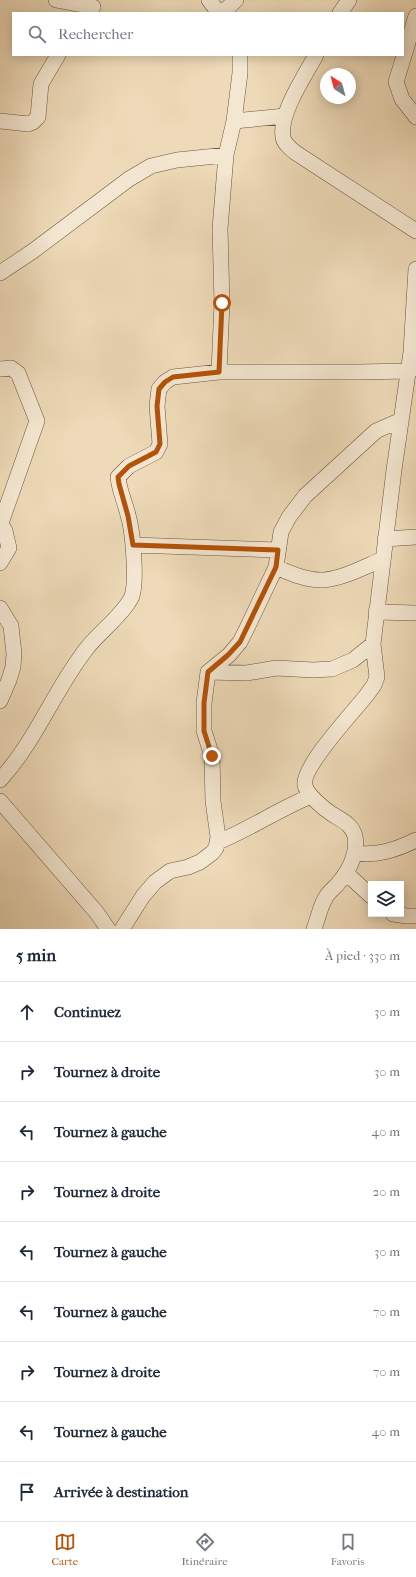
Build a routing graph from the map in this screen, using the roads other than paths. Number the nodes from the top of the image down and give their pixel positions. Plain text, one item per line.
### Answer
1 (56, 0) edge
2 (209, 0) edge
3 (236, 0) edge
4 (349, 0) edge
5 (94, 7) edge
6 (217, 12) edge
7 (223, 12) edge
8 (341, 12) edge
9 (416, 16) edge
10 (404, 53) edge
11 (57, 56) edge
12 (240, 56) edge
13 (315, 56) edge
14 (403, 56) edge
15 (285, 116) junction
16 (416, 117) edge
17 (0, 121) edge
18 (234, 121) junction
19 (226, 156) junction
20 (416, 231) edge
21 (416, 269) edge
22 (0, 273) edge
23 (0, 369) edge
24 (412, 369) edge
25 (219, 372) junction
26 (401, 420) junction
27 (0, 523) edge
28 (416, 537) edge
29 (385, 539) junction
30 (133, 545) junction
31 (278, 550) junction
32 (383, 559) junction
33 (0, 563) edge
34 (276, 567) junction
35 (0, 608) edge
36 (376, 612) junction
37 (416, 613) edge
38 (373, 644) junction
39 (208, 672) junction
40 (0, 701) edge
41 (0, 780) edge
42 (311, 796) junction
43 (0, 801) edge
44 (416, 840) edge
45 (218, 842) junction
46 (354, 853) junction
47 (346, 873) junction
48 (368, 893) edge
49 (404, 916) edge
50 (416, 916) edge
51 (108, 929) edge
52 (122, 929) edge
53 (314, 929) edge

1 - 5 street
2 - 6 street
3 - 7 street
4 - 8 street
9 - 10 street
11 - 17 street
12 - 18 street
13 - 15 street
14 - 16 street
15 - 18 street
15 - 20 street
18 - 19 street
19 - 22 street
19 - 25 street
21 - 24 street
23 - 27 street
24 - 25 street
24 - 26 street
25 - 30 street
26 - 29 street
26 - 31 street
27 - 33 street
28 - 29 street
29 - 32 street
30 - 31 street
30 - 41 street
31 - 34 street
32 - 34 street
32 - 36 street
34 - 39 street
35 - 40 street
36 - 37 street
36 - 38 street
38 - 39 street
38 - 42 street
39 - 45 street
42 - 45 street
42 - 46 street
43 - 51 street
44 - 46 street
45 - 52 street
46 - 47 street
47 - 48 street
47 - 53 street
49 - 50 street

